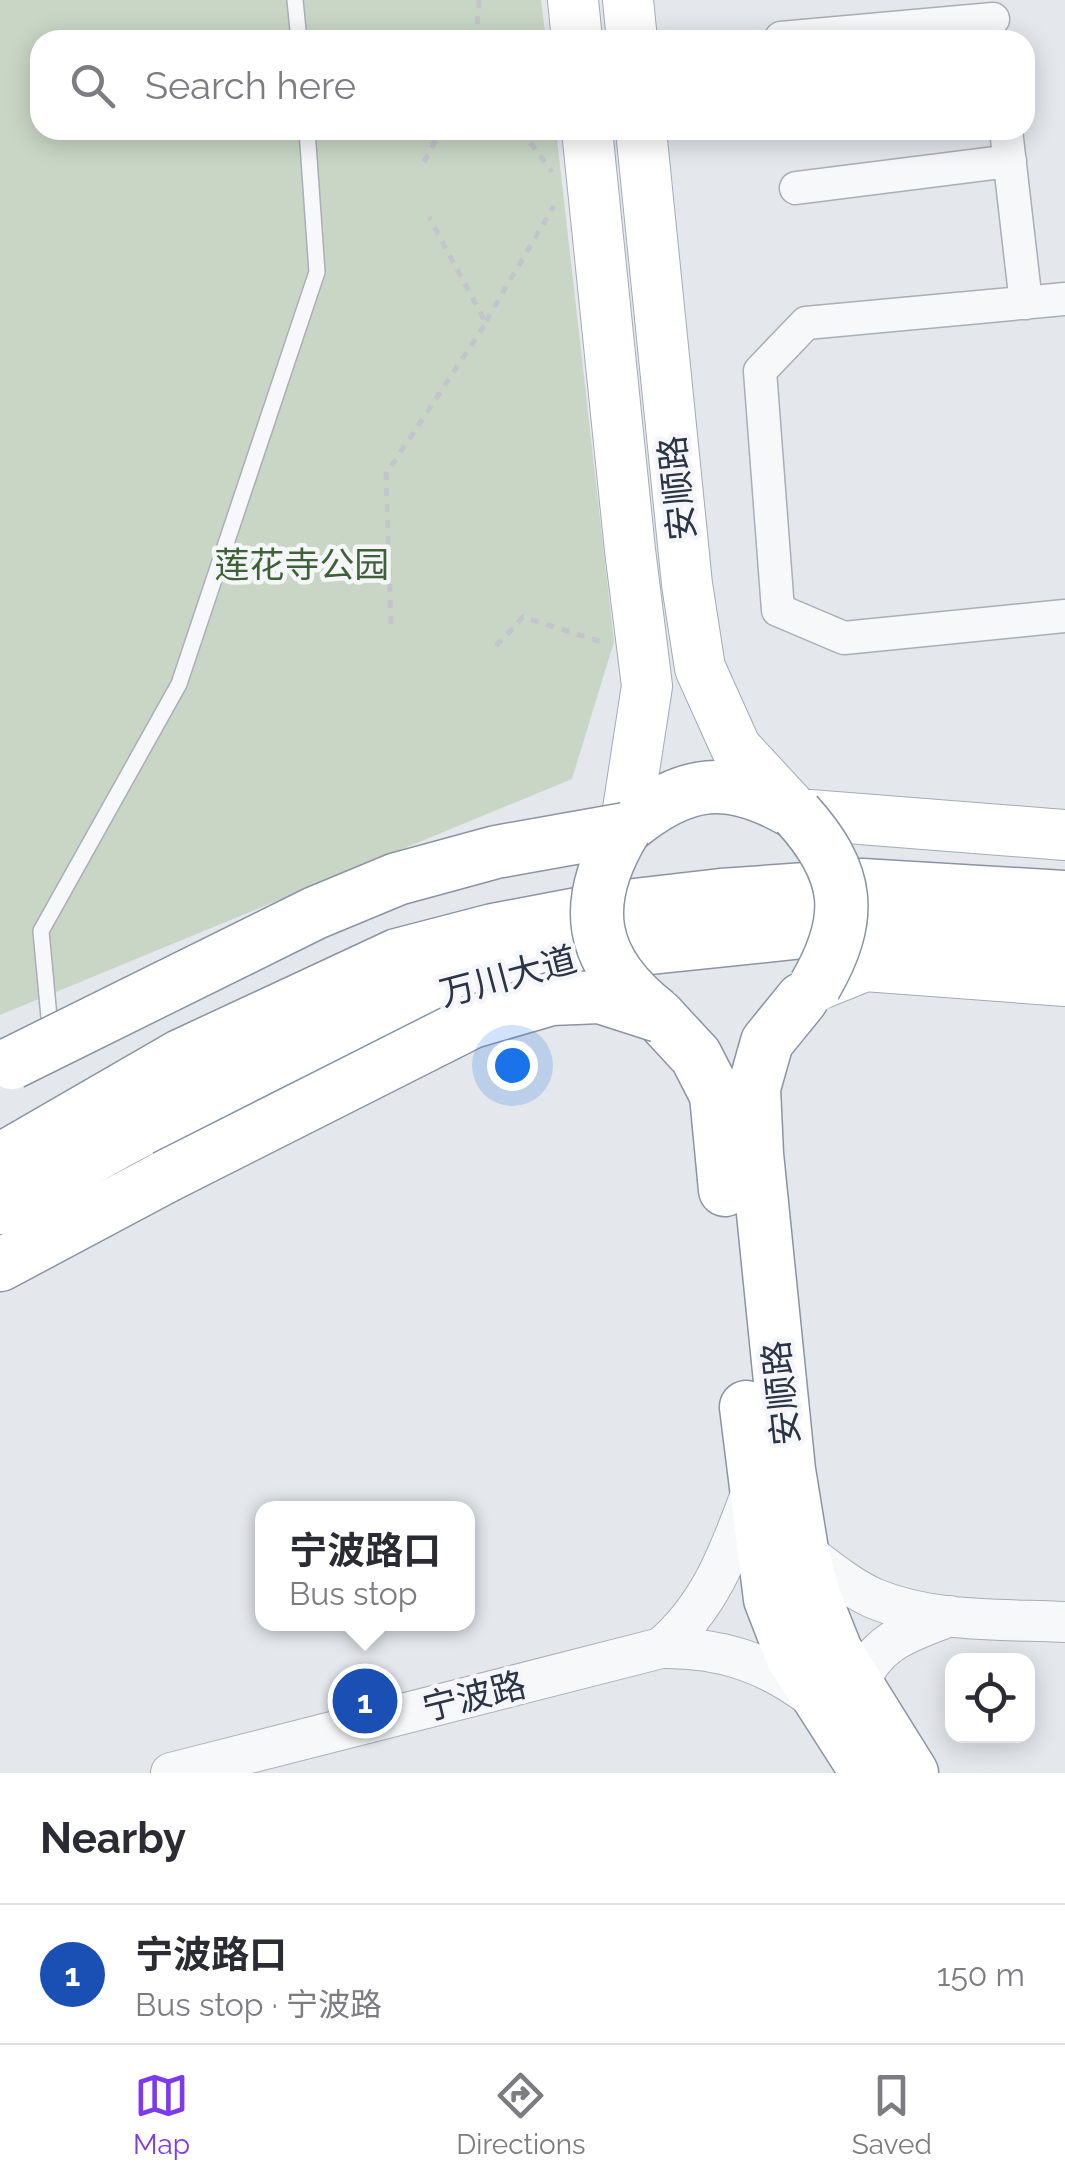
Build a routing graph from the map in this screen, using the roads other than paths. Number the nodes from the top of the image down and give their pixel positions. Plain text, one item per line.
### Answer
1 (295, 0) edge
2 (573, 0) edge
3 (628, 0) edge
4 (993, 20) edge
5 (297, 30) edge
6 (576, 30) edge
7 (631, 30) edge
8 (875, 30) edge
9 (308, 140) edge
10 (587, 140) edge
11 (642, 140) edge
12 (1008, 145) edge
13 (796, 188) dead end
14 (1065, 300) edge
15 (1026, 303) junction
16 (1065, 616) edge
17 (797, 814) junction
18 (625, 829) junction
19 (1065, 835) edge
20 (1065, 898) edge
21 (1065, 944) edge
22 (1065, 980) edge
23 (809, 993) junction
24 (659, 1016) junction
25 (50, 1028) dead end
26 (6, 1067) edge
27 (0, 1160) edge
28 (0, 1208) edge
29 (0, 1265) edge
30 (754, 1486) junction
31 (802, 1550) junction
32 (950, 1616) junction
33 (1065, 1622) edge
34 (660, 1648) junction
35 (841, 1696) junction
36 (170, 1773) edge
37 (868, 1773) edge
38 (912, 1773) edge

1 - 5 lane
2 - 6 main road
3 - 7 main road
4 - 8 street
9 - 25 lane
10 - 18 main road, 安顺路
11 - 17 main road, 安顺路
12 - 13 street
12 - 15 street
14 - 15 street
15 - 16 street
17 - 18 highway
17 - 19 main road
17 - 23 highway, bridge
18 - 24 highway, bridge
18 - 26 highway, bridge
20 - 27 highway, 万川大道
21 - 28 highway, 万川大道
22 - 23 main road
23 - 24 highway
23 - 31 highway, 安顺路
24 - 29 highway, bridge
24 - 30 highway, 安顺路
30 - 34 street
30 - 35 highway, 安顺路
31 - 32 street
31 - 35 highway, 安顺路
32 - 33 street
32 - 35 street
34 - 35 street
34 - 36 street, 宁波路
35 - 37 highway, 安顺路
35 - 38 highway, 安顺路

